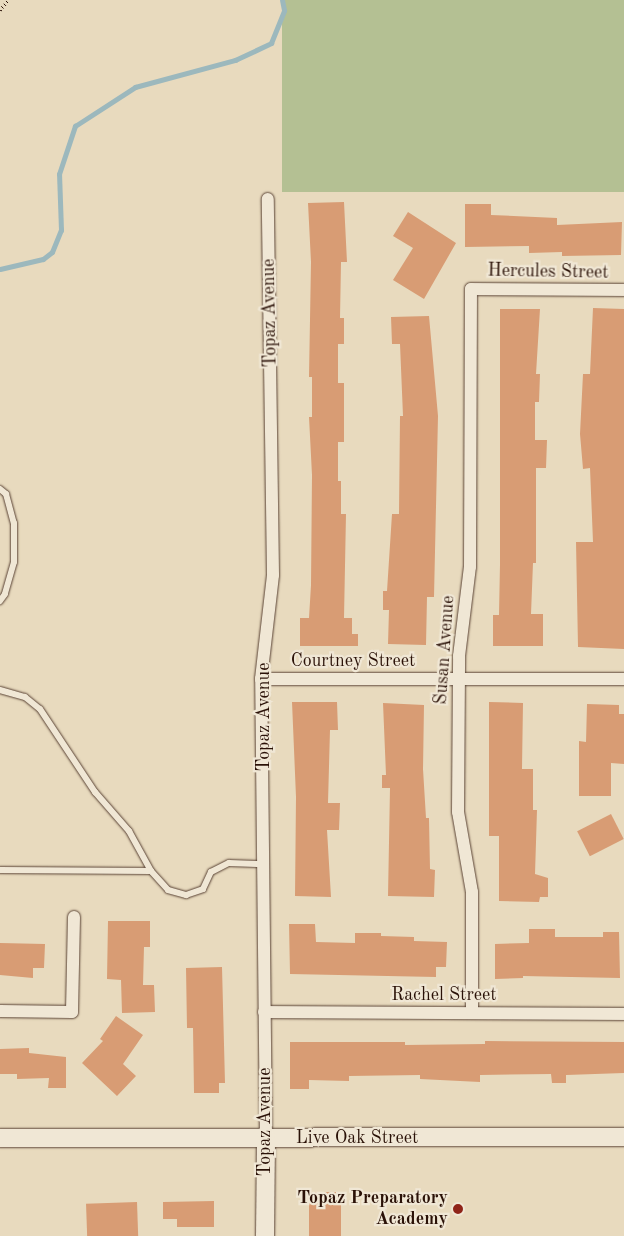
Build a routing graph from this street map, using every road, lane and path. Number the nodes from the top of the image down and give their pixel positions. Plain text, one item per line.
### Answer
1 (8, 0) edge
2 (0, 10) edge
3 (268, 199) dead end
4 (471, 289) joint
5 (624, 290) edge
6 (0, 489) edge
7 (0, 600) edge
8 (459, 678) junction
9 (261, 679) junction
10 (624, 679) edge
11 (0, 690) edge
12 (266, 864) junction
13 (0, 870) edge
14 (151, 870) junction
15 (74, 917) dead end
16 (0, 1012) edge
17 (264, 1012) junction
18 (472, 1012) junction
19 (624, 1014) edge
20 (624, 1137) edge
21 (0, 1138) edge
22 (266, 1138) junction
23 (265, 1236) edge

1 - 2 path
3 - 9 street, Topaz Avenue
4 - 5 street, Hercules Street
4 - 8 street, Susan Avenue
6 - 7 lane
8 - 9 street, Courtney Street
8 - 10 street, Courtney Street
8 - 18 street, Susan Avenue
9 - 12 street, Topaz Avenue
11 - 14 lane
12 - 14 lane
12 - 17 street, Topaz Avenue
13 - 14 lane
15 - 16 street
17 - 18 street, Rachel Street
17 - 22 street, Topaz Avenue
18 - 19 street, Rachel Street
20 - 22 street, Live Oak Street
21 - 22 street, Live Oak Street
22 - 23 street, Topaz Avenue

